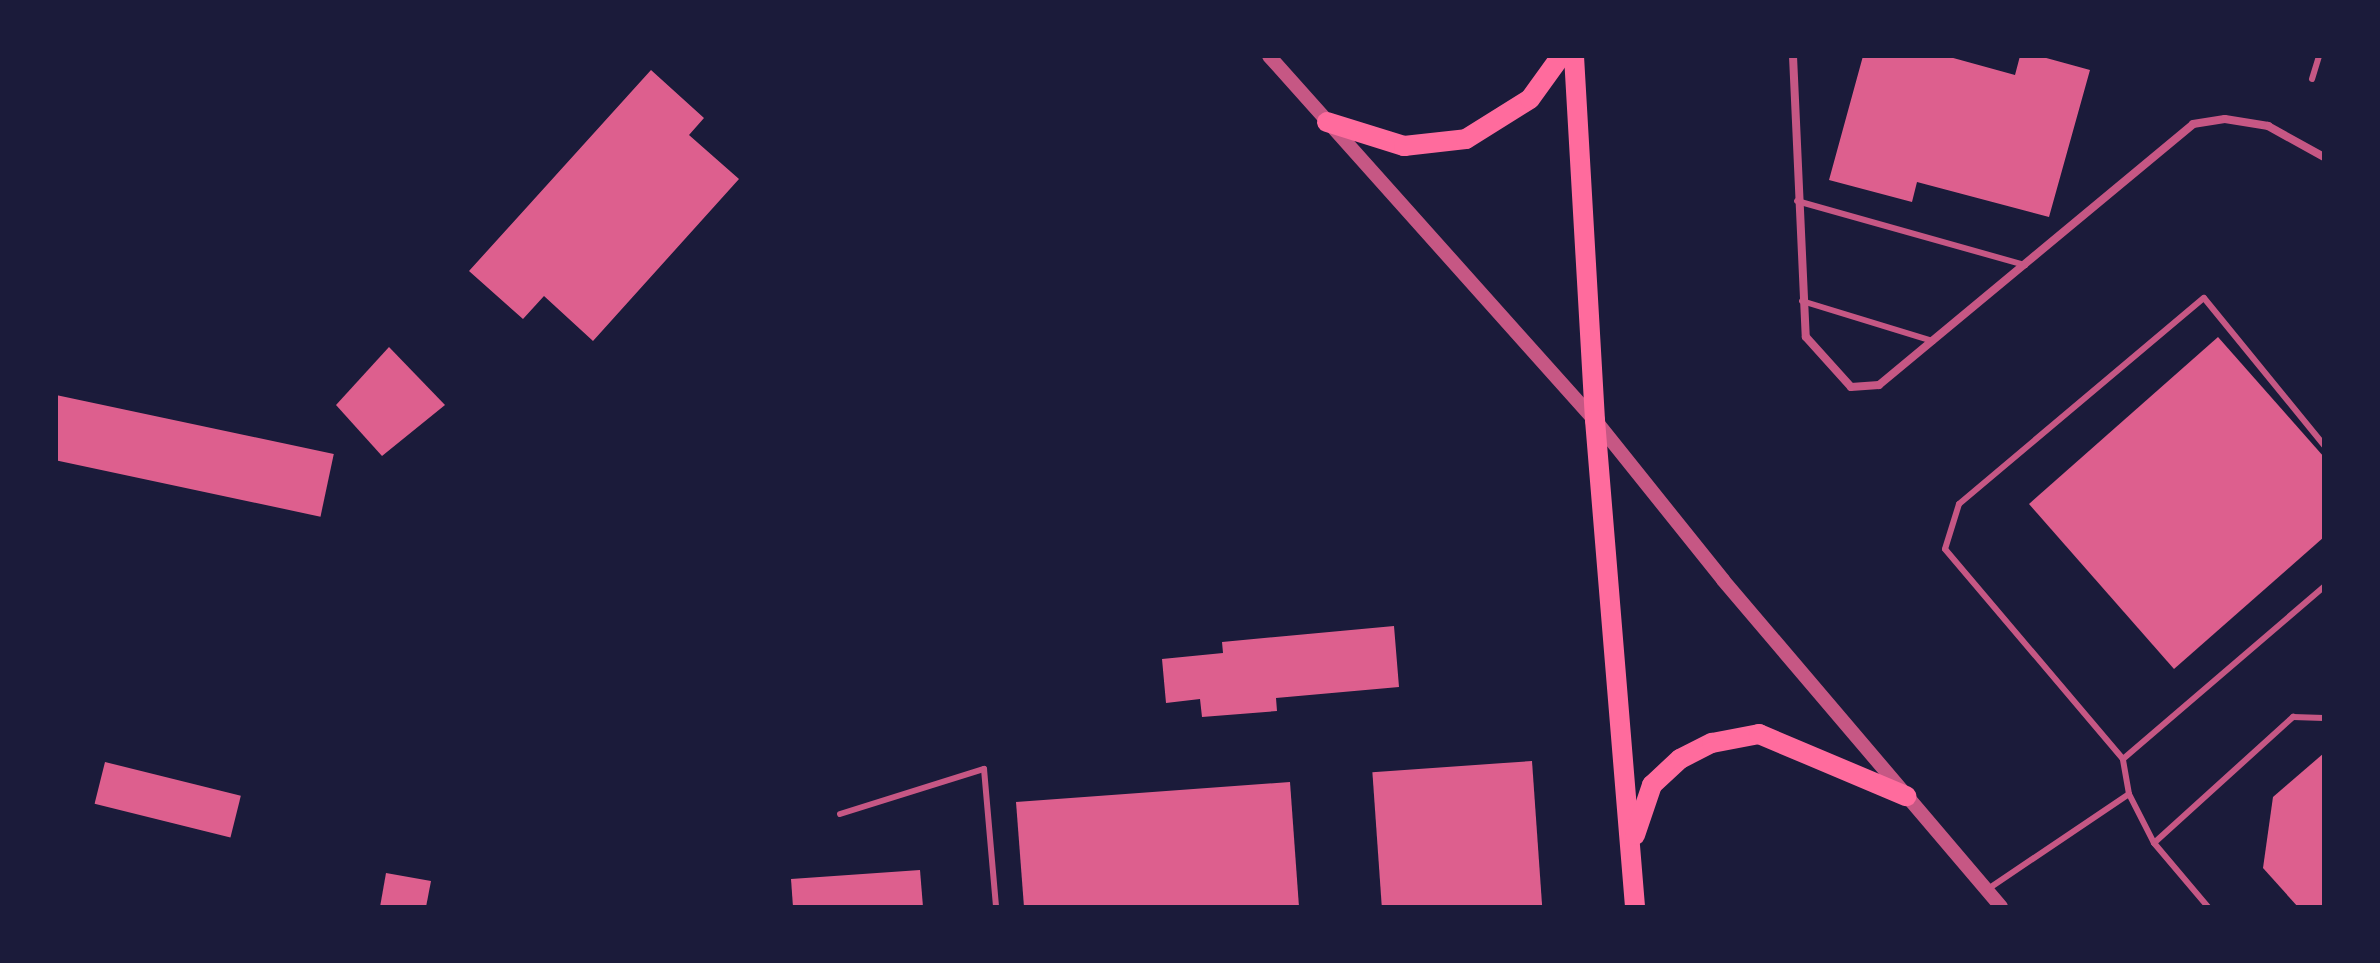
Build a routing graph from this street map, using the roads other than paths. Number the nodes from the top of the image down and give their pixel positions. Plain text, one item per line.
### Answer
1 (1269, 56) edge
2 (1561, 56) edge
3 (1574, 56) edge
4 (1587, 56) edge
5 (1793, 56) edge
6 (2319, 56) edge
7 (2312, 79) dead end
8 (1577, 113) junction
9 (1327, 122) junction
10 (2324, 157) edge
11 (1797, 201) junction
12 (2025, 265) junction
13 (1801, 301) junction
14 (1933, 341) junction
15 (1595, 420) junction
16 (2324, 445) edge
17 (2324, 587) edge
18 (2324, 718) edge
19 (2123, 759) junction
20 (2129, 794) junction
21 (1906, 796) junction
22 (840, 814) dead end
23 (2154, 843) junction
24 (1631, 855) junction
25 (1988, 889) junction
26 (996, 907) edge
27 (1635, 907) edge
28 (2001, 907) edge
29 (2208, 907) edge

1 - 9 street
2 - 9 main road
3 - 8 main road
4 - 8 main road
5 - 11 street
6 - 7 lane
8 - 15 main road
9 - 15 street
10 - 12 street
11 - 12 lane
11 - 13 street
12 - 14 street
13 - 14 lane
13 - 14 street
15 - 21 street
15 - 24 main road
16 - 19 lane
17 - 19 lane
18 - 23 lane
19 - 20 lane
20 - 23 lane
20 - 25 lane
21 - 24 main road
21 - 25 street
22 - 26 lane
23 - 29 lane
24 - 27 main road
25 - 28 street

